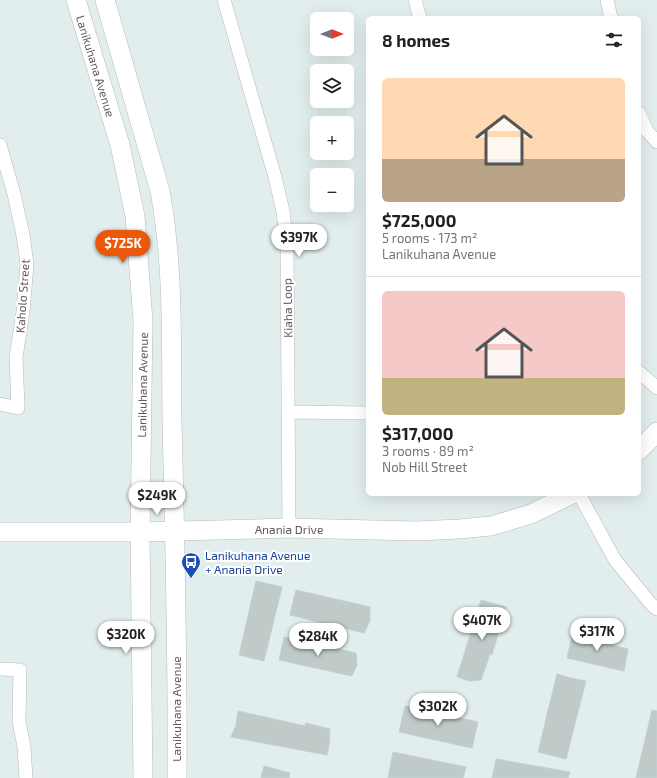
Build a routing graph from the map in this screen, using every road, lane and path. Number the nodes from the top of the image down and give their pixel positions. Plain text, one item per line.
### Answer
1 (76, 0) edge
2 (105, 0) edge
3 (224, 0) edge
4 (415, 0) edge
5 (607, 0) edge
6 (419, 16) edge
7 (611, 16) edge
8 (641, 118) edge
9 (657, 142) edge
10 (0, 145) edge
11 (641, 374) edge
12 (657, 388) edge
13 (0, 404) edge
14 (289, 412) junction
15 (366, 413) edge
16 (657, 432) edge
17 (641, 448) edge
18 (568, 496) edge
19 (580, 496) edge
20 (289, 528) junction
21 (0, 532) edge
22 (140, 532) junction
23 (175, 532) junction
24 (657, 609) edge
25 (0, 669) edge
26 (26, 778) edge
27 (143, 778) edge
28 (177, 778) edge

1 - 22 main road, Lanikuhana Avenue
2 - 23 main road, Lanikuhana Avenue
3 - 14 street, Kiaha Loop
4 - 6 street
5 - 7 street
8 - 9 street
10 - 13 street, Kaholo Street
11 - 12 street
14 - 15 street
14 - 20 street, Kiaha Loop
16 - 17 main road
18 - 20 main road, Anania Drive
19 - 24 street
20 - 23 main road, Anania Drive
21 - 22 main road, Anania Drive
22 - 23 main road, Anania Drive
22 - 27 main road, Lanikuhana Avenue
23 - 28 main road, Lanikuhana Avenue
25 - 26 street

